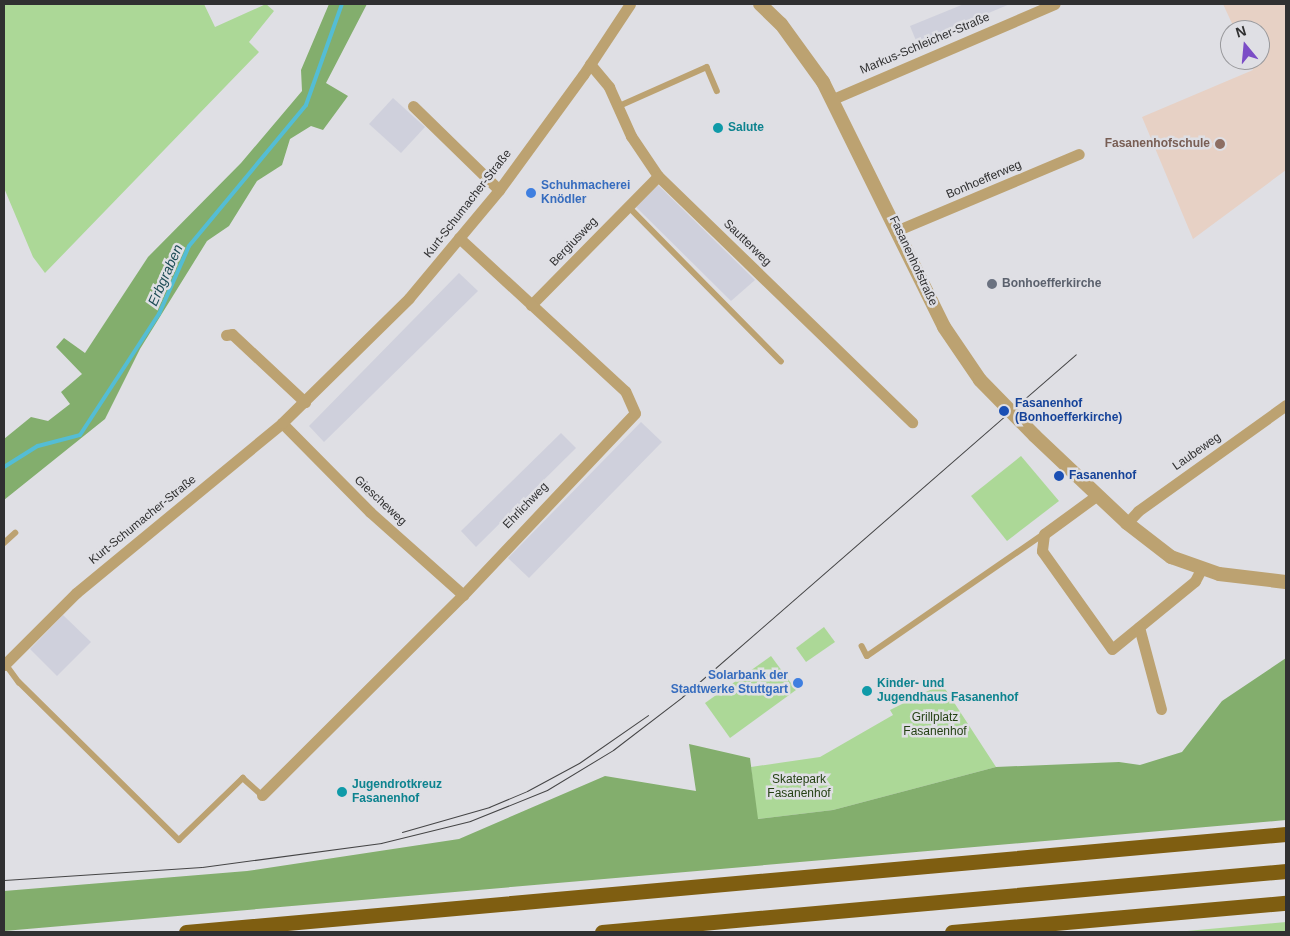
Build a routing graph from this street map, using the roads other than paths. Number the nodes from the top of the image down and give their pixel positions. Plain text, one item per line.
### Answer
1 (760, 4) edge
2 (1055, 4) edge
3 (625, 6) edge
4 (590, 64) junction
5 (716, 91) dead end
6 (833, 99) junction
7 (413, 106) dead end
8 (618, 107) junction
9 (1079, 154) dead end
10 (658, 176) junction
11 (499, 190) junction
12 (628, 206) junction
13 (898, 230) junction
14 (460, 238) junction
15 (531, 306) junction
16 (226, 335) dead end
17 (781, 361) dead end
18 (305, 402) junction
19 (1286, 405) edge
20 (912, 422) dead end
21 (282, 423) junction
22 (1096, 496) junction
23 (1127, 523) junction
24 (15, 532) dead end
25 (1044, 534) junction
26 (4, 543) edge
27 (1201, 569) junction
28 (1286, 582) edge
29 (463, 594) junction
30 (1139, 627) junction
31 (862, 646) dead end
32 (4, 662) edge
33 (1161, 709) dead end
34 (262, 795) joint
35 (1286, 834) edge
36 (1286, 871) edge
37 (1286, 903) edge
38 (186, 932) edge
39 (602, 932) edge
40 (952, 932) edge

1 - 6 street, Fasanenhofstraße
2 - 6 street, Markus-Schleicher-Straße
3 - 4 street, Kurt-Schumacher-Straße
4 - 8 street, Sautterweg
4 - 11 street, Kurt-Schumacher-Straße
5 - 8 lane
6 - 13 street, Fasanenhofstraße
7 - 11 street
8 - 10 street, Sautterweg
9 - 13 street, Bonhoefferweg
10 - 12 street, Bergiusweg
10 - 20 street, Sautterweg
11 - 14 street, Kurt-Schumacher-Straße
12 - 15 street, Bergiusweg
12 - 17 lane
13 - 22 street, Fasanenhofstraße, bridge
14 - 15 street, Ehrlichweg
14 - 18 street, Kurt-Schumacher-Straße
15 - 29 street, Ehrlichweg
16 - 18 street
18 - 21 street, Kurt-Schumacher-Straße
19 - 23 street, Laubeweg
21 - 29 street, Giescheweg
21 - 32 street, Kurt-Schumacher-Straße
22 - 23 street, Fasanenhofstraße
22 - 25 street
23 - 27 street, Fasanenhofstraße
24 - 26 lane
25 - 30 street
25 - 31 lane
27 - 28 street, Fasanenhofstraße
27 - 30 street
29 - 34 street, Ehrlichweg
30 - 33 street
32 - 34 lane
35 - 38 highway
36 - 39 highway
37 - 40 highway

